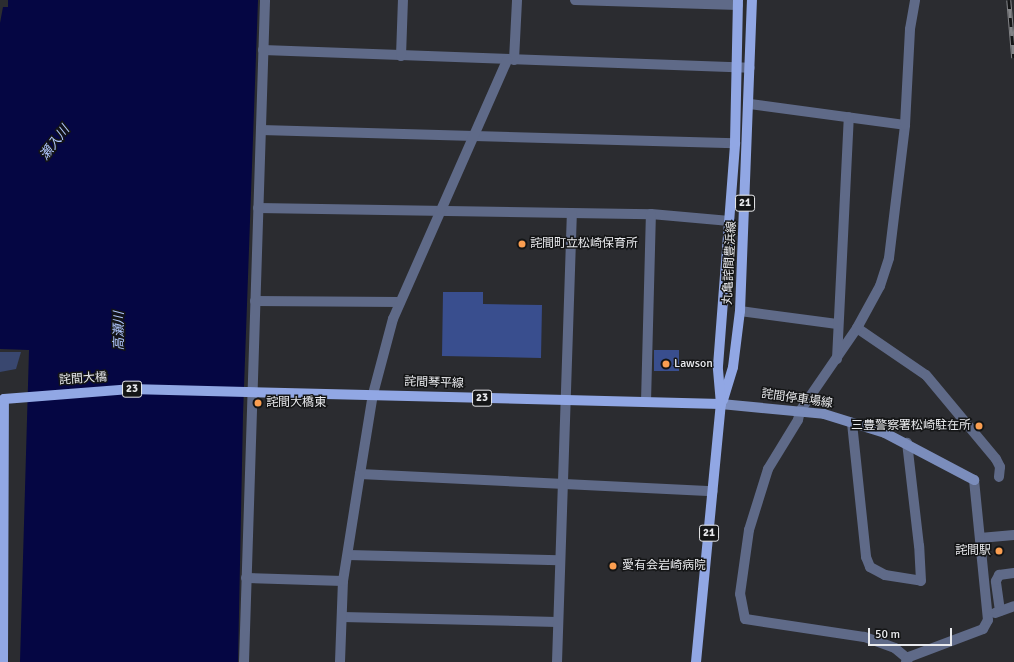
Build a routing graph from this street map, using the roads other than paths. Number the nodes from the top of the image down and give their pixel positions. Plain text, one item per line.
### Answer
1 (265, 0) edge
2 (403, 0) edge
3 (517, 0) edge
4 (575, 0) edge
5 (752, 0) edge
6 (915, 0) edge
7 (738, 2) edge
8 (263, 50) junction
9 (401, 56) junction
10 (511, 60) junction
11 (736, 68) junction
12 (750, 68) junction
13 (750, 104) junction
14 (849, 116) junction
15 (905, 125) junction
16 (261, 130) junction
17 (474, 135) junction
18 (735, 143) junction
19 (258, 208) junction
20 (439, 213) junction
21 (572, 213) junction
22 (651, 214) junction
23 (730, 221) junction
24 (255, 301) junction
25 (400, 302) junction
26 (740, 311) junction
27 (837, 324) junction
28 (856, 328) junction
29 (837, 359) junction
30 (242, 391) joint
31 (252, 392) junction
32 (373, 394) junction
33 (2, 399) edge
34 (566, 401) junction
35 (646, 402) junction
36 (721, 404) junction
37 (800, 411) junction
38 (852, 423) junction
39 (907, 443) junction
40 (360, 474) junction
41 (999, 477) dead end
42 (974, 480) joint
43 (562, 482) junction
44 (713, 491) junction
45 (1014, 535) edge
46 (980, 538) junction
47 (348, 555) junction
48 (559, 560) junction
49 (1014, 573) edge
50 (246, 578) junction
51 (343, 581) junction
52 (2, 587) edge
53 (1014, 606) edge
54 (1000, 611) junction
55 (987, 616) junction
56 (342, 617) junction
57 (558, 622) junction
58 (2, 641) edge
59 (907, 661) edge
60 (3, 662) edge
61 (244, 662) edge
62 (340, 662) edge
63 (557, 662) edge
64 (696, 662) edge

1 - 8 street
2 - 9 street
3 - 10 street
4 - 7 street
5 - 12 main road, 丸亀詫間豊浜線 / 21
6 - 15 street
7 - 11 main road, 丸亀詫間豊浜線 / 21
8 - 9 street
8 - 16 street
9 - 10 street
10 - 11 street
10 - 17 street
11 - 12 street
11 - 18 main road, 丸亀詫間豊浜線 / 21
12 - 13 main road, 丸亀詫間豊浜線 / 21
13 - 14 street
13 - 26 main road, 丸亀詫間豊浜線 / 21
14 - 15 street
14 - 27 street
15 - 28 street
16 - 17 street
16 - 19 street
17 - 18 street
17 - 20 street
18 - 23 main road, 丸亀詫間豊浜線 / 21
19 - 20 street
19 - 24 street
20 - 21 street
20 - 25 street
21 - 22 street
21 - 34 street
22 - 23 street
22 - 35 street
23 - 36 main road, 丸亀詫間豊浜線 / 21
24 - 25 street
24 - 31 street
25 - 32 street
26 - 27 street
26 - 36 main road, 丸亀詫間豊浜線 / 21
27 - 29 street
28 - 29 street
28 - 41 street
29 - 37 street
30 - 31 main road, 詫間琴平線 / 23
30 - 33 main road, 詫間大橋 / 23
31 - 32 main road, 詫間琴平線 / 23
31 - 50 street
32 - 34 main road, 詫間琴平線 / 23
32 - 40 street
33 - 52 main road, 23
34 - 35 main road, 詫間琴平線 / 23
34 - 43 street
35 - 36 main road, 詫間琴平線 / 23
36 - 37 main road, 詫間停車場線
36 - 44 main road, 丸亀詫間豊浜線 / 21
37 - 38 main road, 詫間停車場線
37 - 59 street
38 - 39 main road, 詫間停車場線
38 - 39 street
39 - 42 main road, 詫間停車場線
40 - 43 street
40 - 47 street
42 - 46 street
43 - 44 street
43 - 48 street
44 - 64 main road, 丸亀詫間豊浜線 / 21
45 - 46 street
46 - 55 street
47 - 48 street
47 - 51 street
48 - 57 street
49 - 54 street
50 - 51 street
50 - 61 street
51 - 56 street
52 - 58 main road, 23
53 - 54 street
54 - 55 street
55 - 59 street
56 - 57 street
56 - 62 street
57 - 63 street
58 - 60 main road, 23

